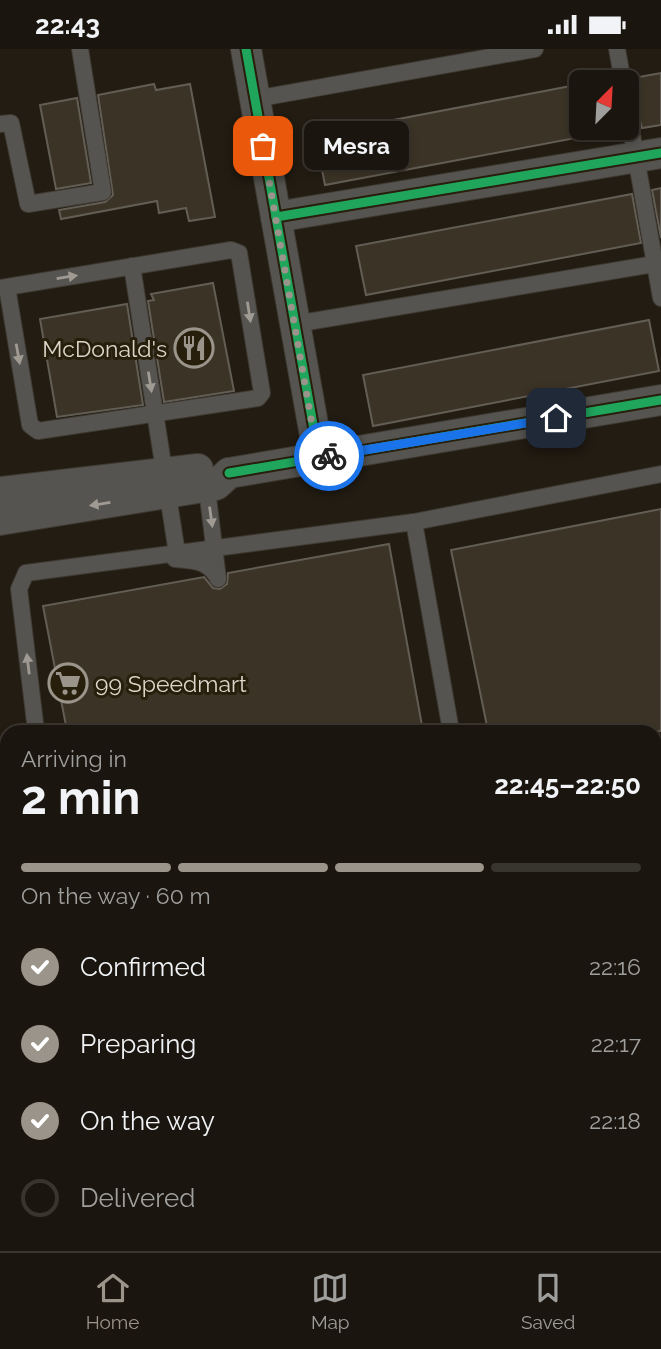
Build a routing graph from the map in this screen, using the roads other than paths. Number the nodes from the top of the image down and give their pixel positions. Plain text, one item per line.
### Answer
1 (80, 49) edge
2 (246, 49) edge
3 (535, 49) edge
4 (617, 49) edge
5 (621, 70) edge
6 (255, 99) junction
7 (0, 124) edge
8 (639, 132) edge
9 (649, 155) edge
10 (276, 217) junction
11 (658, 263) edge
12 (132, 266) junction
13 (3, 288) edge
14 (661, 298) edge
15 (295, 324) junction
16 (661, 400) edge
17 (155, 414) junction
18 (318, 458) junction
19 (661, 474) edge
20 (213, 476) junction
21 (166, 483) junction
22 (0, 492) edge
23 (0, 520) edge
24 (414, 522) junction
25 (216, 548) junction
26 (177, 553) junction
27 (155, 555) junction
28 (35, 725) edge
29 (450, 725) edge

1 - 7 lane
2 - 6 street
3 - 6 lane
4 - 5 lane
6 - 10 street
8 - 9 lane
9 - 10 street
9 - 11 lane
10 - 15 street
11 - 14 lane
11 - 15 lane
13 -> 12 lane
12 -> 17 lane
12 -> 17 lane
13 -> 17 lane
15 - 18 street
16 - 18 street
17 - 21 lane
18 - 20 street
19 - 24 lane
20 - 21 street
20 -> 25 lane
21 - 22 street
21 -> 23 street
21 - 26 lane
24 - 25 lane
24 - 29 lane
25 - 26 lane
25 - 27 lane
26 - 27 lane
28 -> 27 lane

